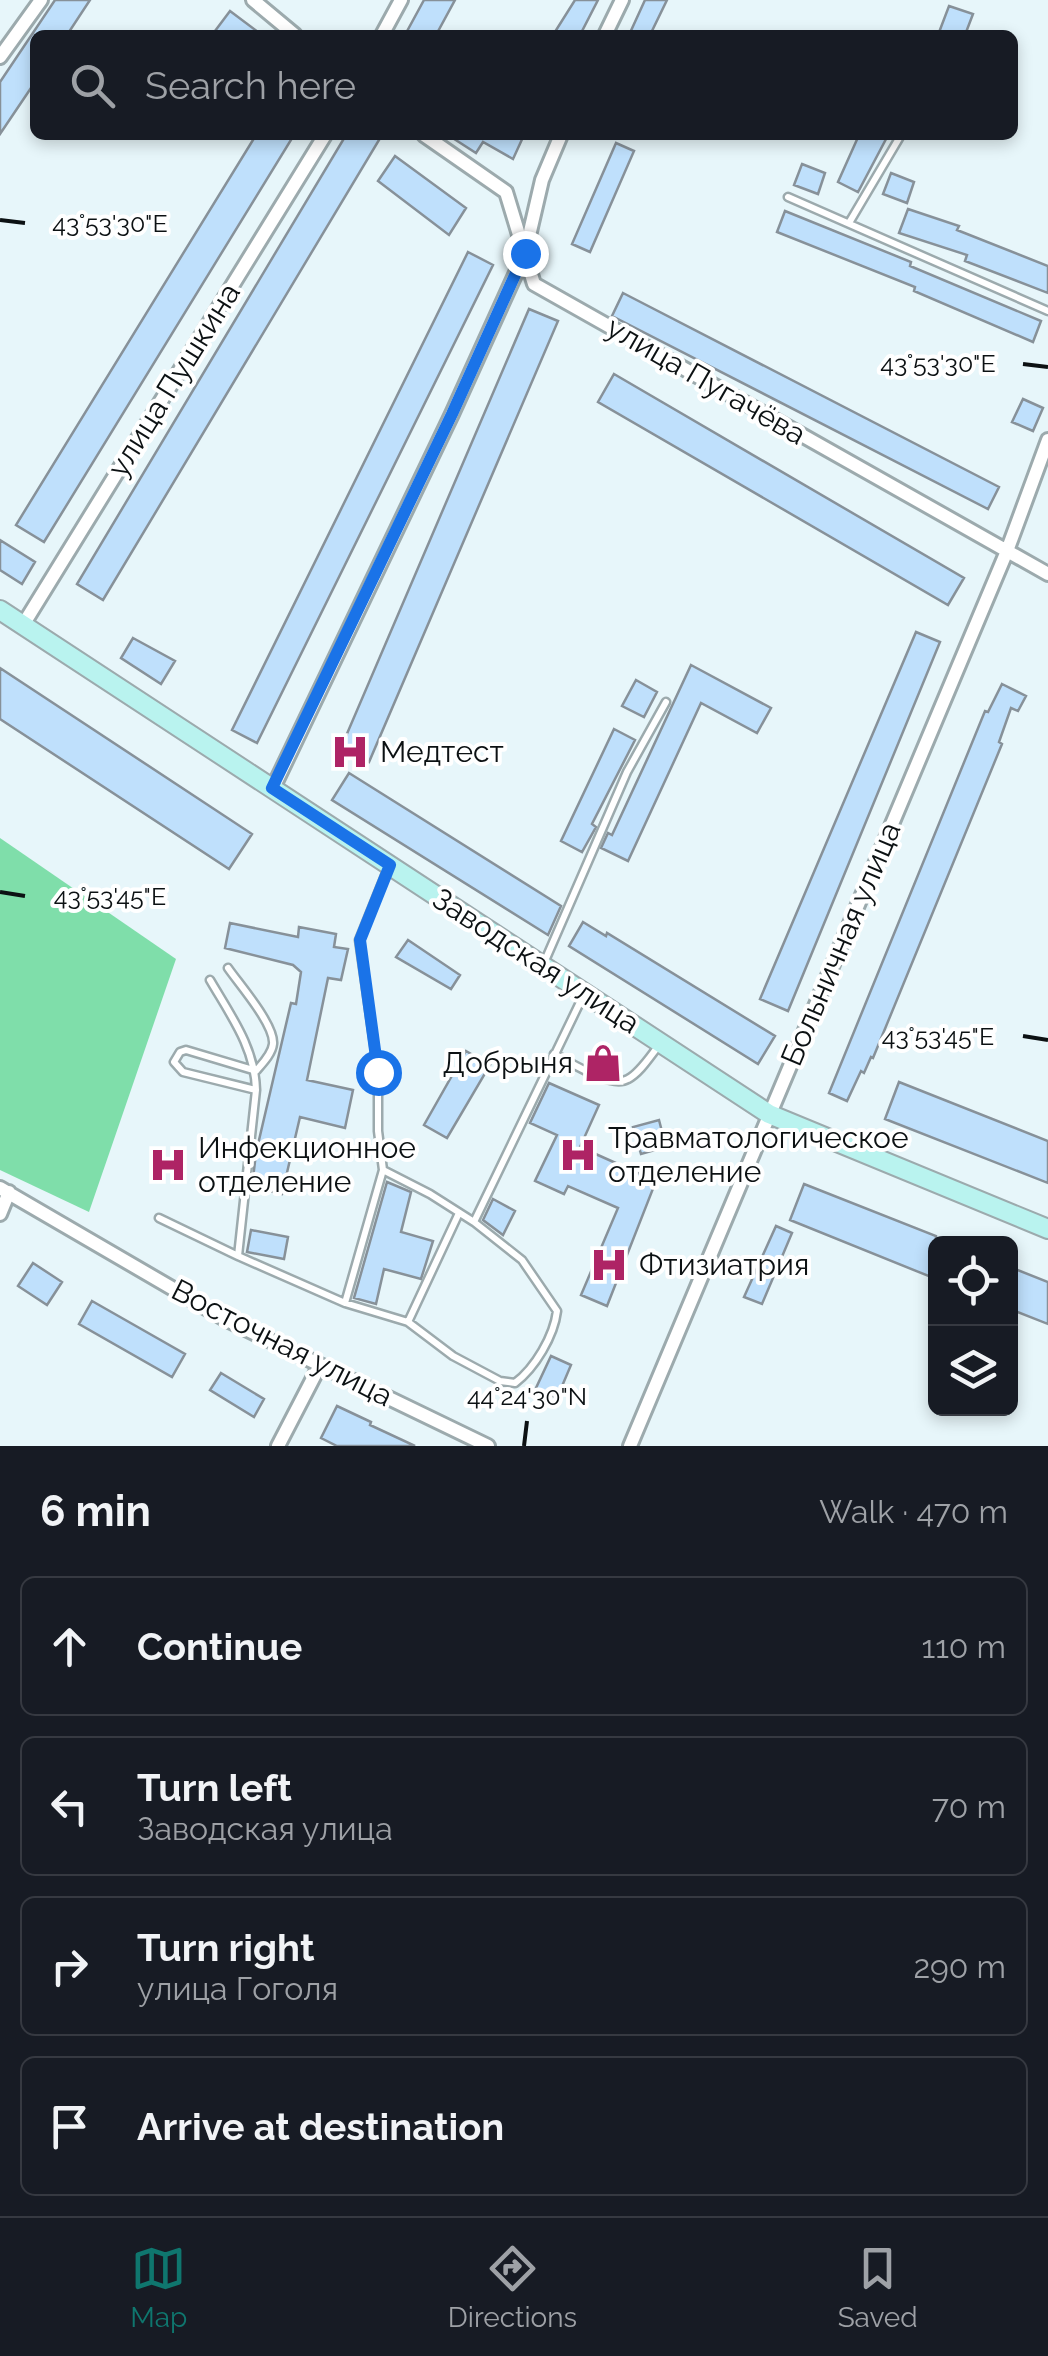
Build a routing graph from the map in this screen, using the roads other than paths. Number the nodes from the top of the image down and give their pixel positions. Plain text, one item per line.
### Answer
1 (41, 0) edge
2 (254, 0) edge
3 (622, 0) edge
4 (398, 1) edge
5 (288, 30) edge
6 (384, 30) edge
7 (607, 30) edge
8 (0, 57) edge
9 (322, 140) edge
10 (431, 140) edge
11 (560, 140) edge
12 (899, 140) edge
13 (788, 197) dead end
14 (848, 224) junction
15 (525, 253) junction
16 (1048, 311) edge
17 (1048, 440) edge
18 (1007, 552) junction
19 (1048, 574) edge
20 (0, 610) edge
21 (24, 625) junction
22 (666, 702) dead end
23 (272, 788) junction
24 (390, 865) junction
25 (543, 966) junction
26 (228, 968) dead end
27 (210, 980) dead end
28 (585, 993) junction
29 (661, 1043) junction
30 (554, 1054) junction
31 (256, 1071) junction
32 (256, 1090) junction
33 (769, 1114) junction
34 (382, 1170) junction
35 (4, 1190) edge
36 (459, 1212) junction
37 (0, 1214) edge
38 (159, 1218) dead end
39 (474, 1222) junction
40 (1048, 1230) edge
41 (238, 1256) junction
42 (345, 1303) junction
43 (408, 1322) junction
44 (320, 1365) junction
45 (278, 1446) edge
46 (488, 1446) edge
47 (630, 1446) edge

1 - 8 street
2 - 5 street
3 - 7 street
4 - 6 street
9 - 21 street, улица Пушкина
10 - 15 street, улица Пугачёва
11 - 15 street
12 - 14 lane
13 - 14 lane
14 - 16 lane
15 - 18 street, улица Пугачёва
15 - 23 street
17 - 18 street, Больничная улица
18 - 19 street, улица Пугачёва
18 - 33 street, Больничная улица
20 - 21 street, Заводская улица
21 - 23 street, Заводская улица
22 - 25 lane
23 - 24 street, Заводская улица
24 - 25 street, Заводская улица
24 - 34 lane
25 - 28 street, Заводская улица
26 - 31 lane
27 - 31 lane
28 - 29 street, Заводская улица
28 - 30 lane
29 - 30 lane
29 - 33 street, Заводская улица
30 - 39 lane
31 - 32 lane
31 - 32 lane
32 - 41 lane
33 - 40 street, Заводская улица
33 - 47 street, Больничная улица
34 - 36 lane
34 - 42 lane
35 - 37 street
35 - 44 street, Восточная улица
36 - 39 lane
36 - 43 lane
38 - 41 lane
39 - 43 lane
41 - 42 lane
42 - 43 lane
44 - 45 street
44 - 46 street, Восточная улица

